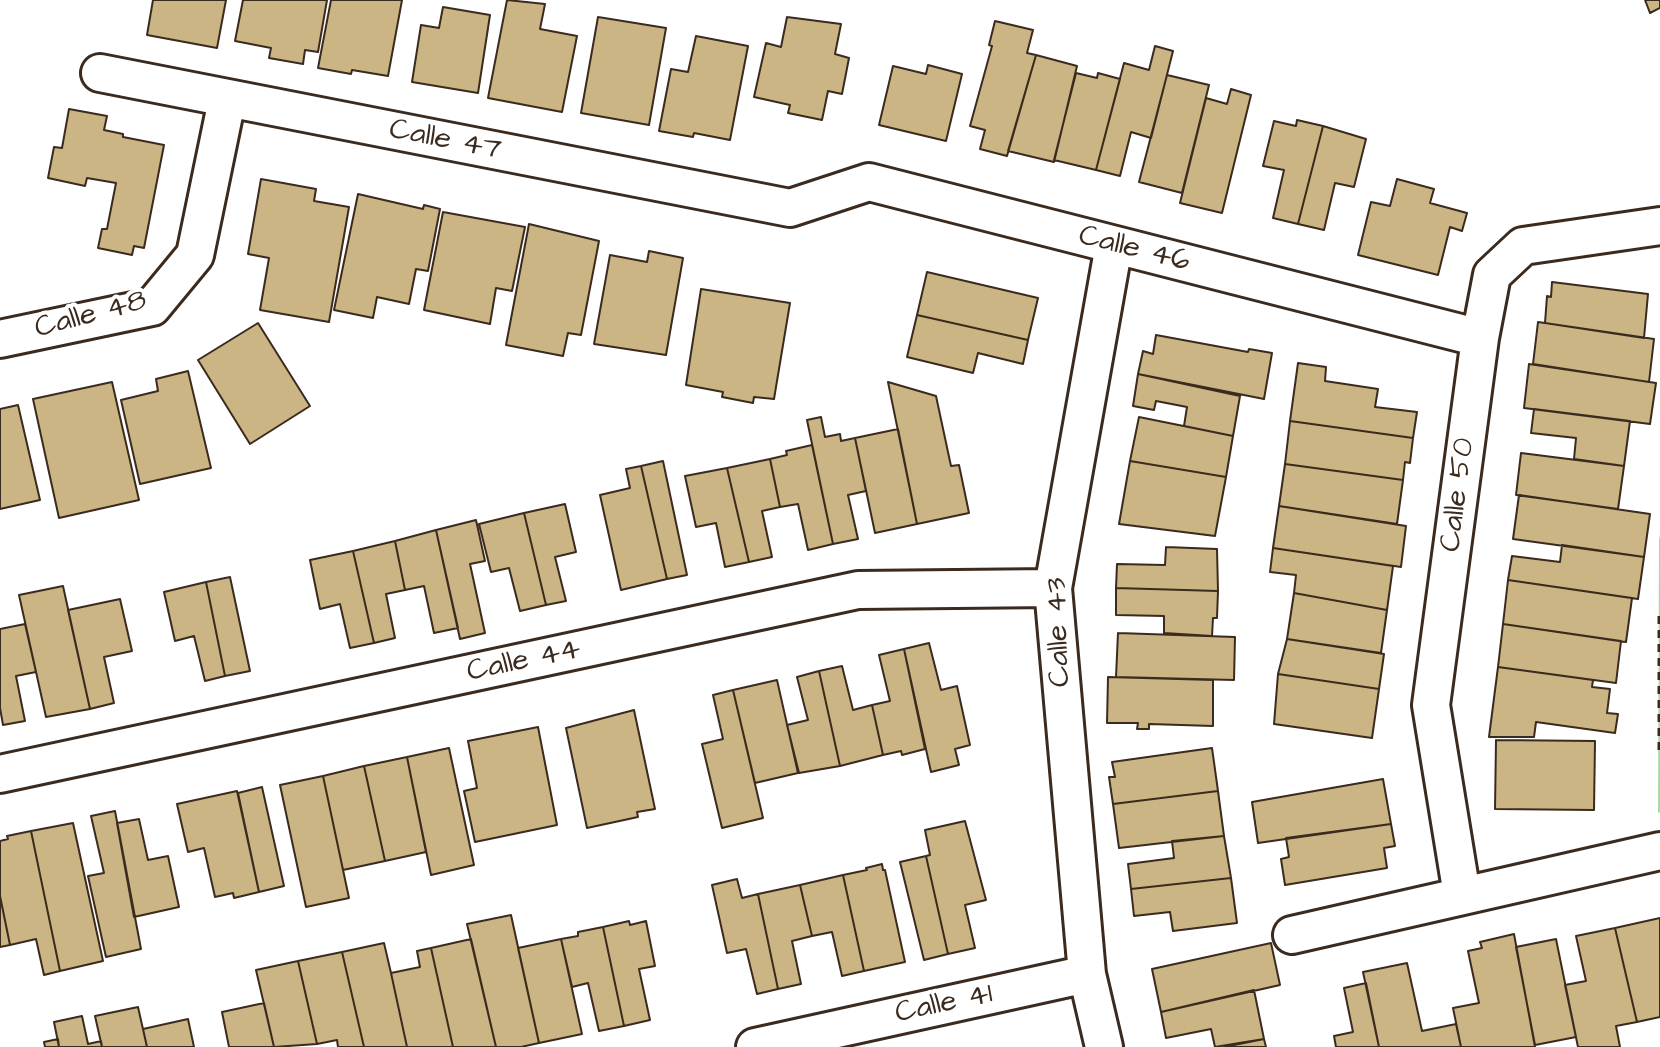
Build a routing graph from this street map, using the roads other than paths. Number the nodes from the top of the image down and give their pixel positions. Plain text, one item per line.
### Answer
1 (100, 73) dead end
2 (227, 100) junction
3 (790, 208) joint
4 (1660, 226) edge
5 (1114, 245) junction
6 (1480, 338) junction
7 (0, 339) edge
8 (1053, 588) junction
9 (0, 774) edge
10 (1660, 851) edge
11 (1462, 895) junction
12 (1292, 935) dead end
13 (1087, 974) junction
14 (755, 1047) edge
15 (1104, 1047) edge

1 - 2 street, Calle 47
2 - 3 street, Calle 47
2 - 7 street, Calle 48
3 - 5 street, Calle 46
4 - 6 street, Calle 50
5 - 6 street, Calle 46
5 - 8 street, Calle 43
6 - 11 street, Calle 50
8 - 9 street, Calle 44
8 - 13 street, Calle 43
10 - 11 street
11 - 12 street
13 - 14 street, Calle 41
13 - 15 street, Calle 43

